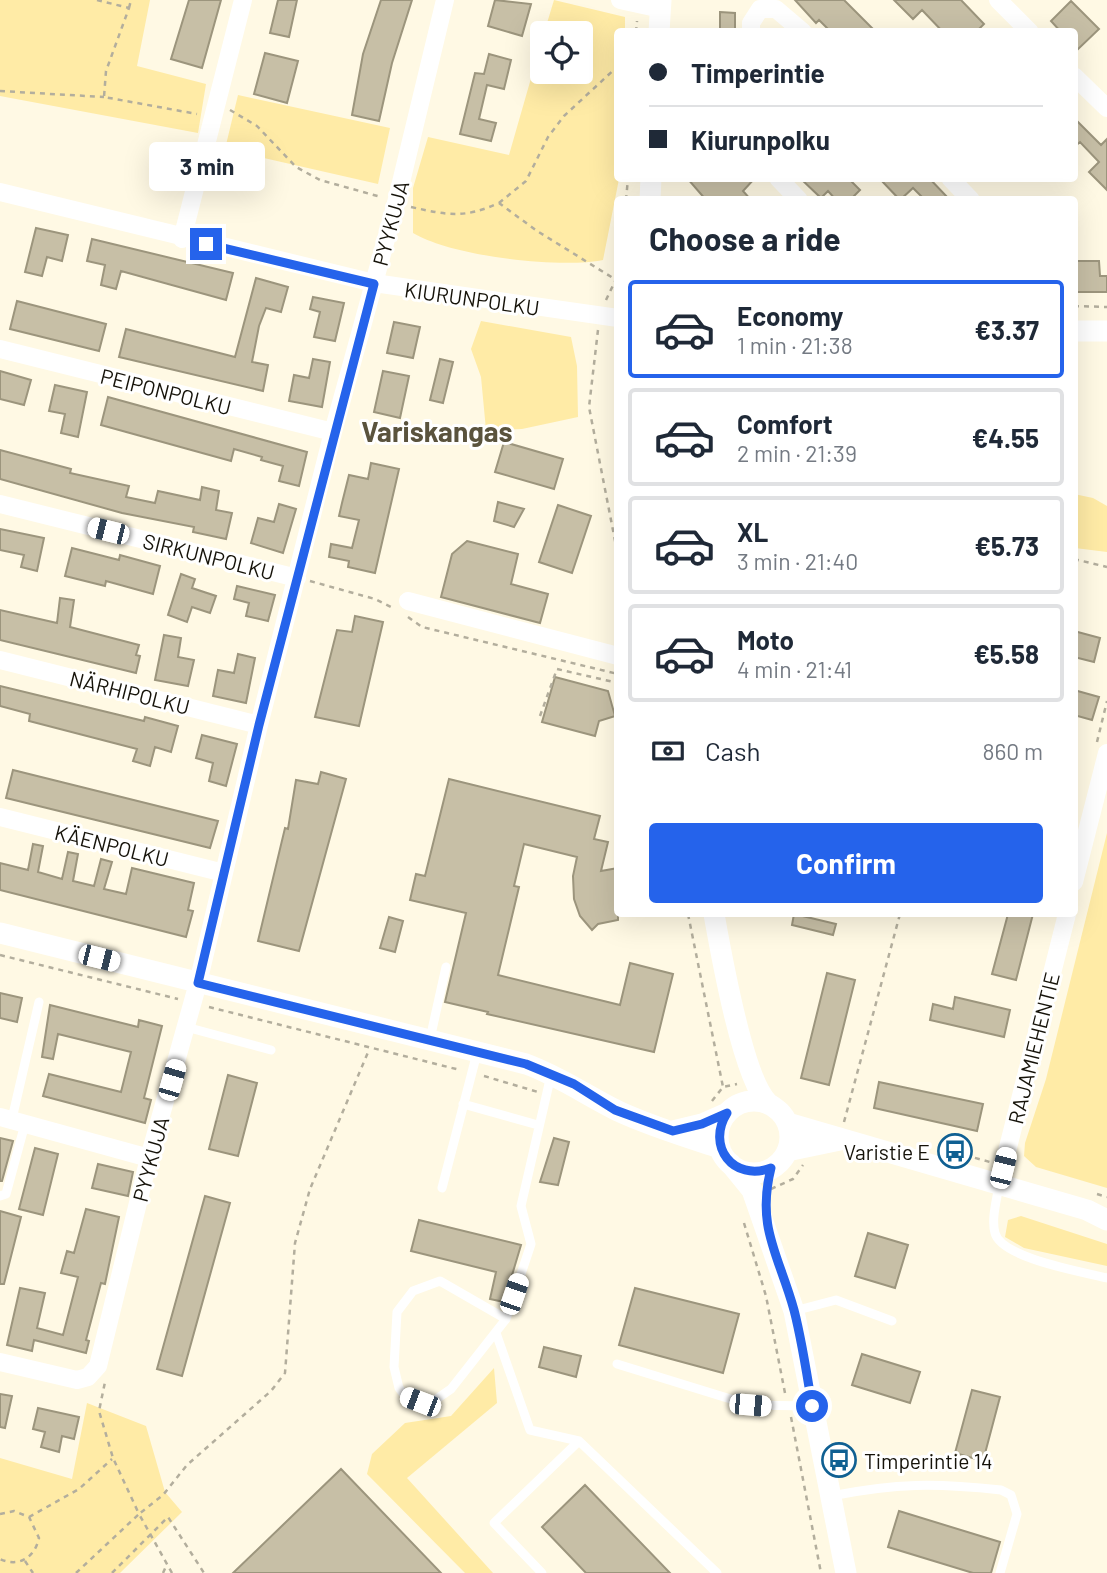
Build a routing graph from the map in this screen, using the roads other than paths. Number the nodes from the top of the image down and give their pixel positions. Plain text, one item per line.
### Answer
1 (243, 0) edge
2 (444, 0) edge
3 (620, 0) edge
4 (998, 0) edge
5 (661, 4) edge
6 (659, 28) edge
7 (751, 28) edge
8 (798, 28) edge
9 (1026, 28) edge
10 (1078, 80) edge
11 (1107, 108) edge
12 (782, 182) edge
13 (954, 182) edge
14 (0, 192) edge
15 (795, 196) edge
16 (967, 196) edge
17 (182, 239) junction
18 (374, 284) junction
19 (610, 317) edge
20 (1078, 331) edge
21 (1107, 331) edge
22 (0, 349) edge
23 (333, 432) junction
24 (0, 503) edge
25 (297, 578) junction
26 (408, 601) dead end
27 (614, 655) edge
28 (0, 660) edge
29 (259, 725) junction
30 (1107, 753) edge
31 (0, 817) edge
32 (1078, 866) edge
33 (224, 873) junction
34 (715, 917) edge
35 (1066, 917) edge
36 (0, 933) edge
37 (446, 967) dead end
38 (195, 993) junction
39 (40, 1002) dead end
40 (186, 1027) junction
41 (430, 1041) junction
42 (271, 1050) dead end
43 (477, 1052) junction
44 (747, 1061) junction
45 (552, 1073) junction
46 (768, 1103) junction
47 (463, 1104) junction
48 (731, 1109) junction
49 (12, 1120) edge
50 (788, 1123) junction
51 (538, 1125) junction
52 (673, 1131) junction
53 (843, 1131) junction
54 (787, 1151) junction
55 (725, 1156) junction
56 (149, 1158) junction
57 (771, 1168) junction
58 (999, 1183) junction
59 (442, 1188) dead end
60 (0, 1196) edge
61 (1097, 1211) edge
62 (1107, 1220) edge
63 (765, 1221) junction
64 (1107, 1278) edge
65 (794, 1311) junction
66 (506, 1319) junction
67 (892, 1321) dead end
68 (496, 1333) junction
69 (0, 1362) edge
70 (617, 1364) dead end
71 (812, 1406) junction
72 (579, 1441) junction
73 (831, 1496) junction
74 (542, 1573) edge
75 (717, 1573) edge
76 (846, 1573) edge
77 (1000, 1573) edge

1 - 17 street
2 - 18 street, PYYKUJA
3 - 5 street
4 - 9 street
5 - 6 street
7 - 8 street
10 - 11 street
12 - 15 street
13 - 16 street
14 - 17 street, KIURUNPOLKU
17 - 18 street, KIURUNPOLKU
18 - 19 street, KIURUNPOLKU
18 - 23 street, PYYKUJA
20 - 21 street
22 - 23 street, PEIPONPOLKU
23 - 25 street, PYYKUJA
24 - 25 street, SIRKUNPOLKU
25 - 29 street, PYYKUJA
26 - 27 street
28 - 29 street, NÄRHIPOLKU
29 - 33 street, PYYKUJA
30 - 32 street
31 - 33 street, KÄENPOLKU
33 - 38 street, PYYKUJA
34 - 44 street
35 - 58 street, RAJAMIEHENTIE
36 - 38 street
37 - 41 lane
38 - 40 street, PYYKUJA
38 - 41 street
39 - 49 lane
40 - 42 lane
40 - 56 street, PYYKUJA
41 - 43 street
43 - 45 street
43 - 47 lane
44 - 46 street
44 - 48 street
45 - 51 lane
45 - 52 street
46 - 48 street
46 - 50 street
47 - 51 lane
47 - 59 lane
48 - 52 street
48 - 55 street
49 - 56 street
49 - 60 lane
50 - 53 street
50 - 54 street
51 - 66 lane
52 - 55 street
53 - 54 street
53 - 58 street
54 - 57 street
55 - 57 street
55 - 63 street
56 - 69 street, PYYKUJA
57 - 63 street
58 - 61 street
58 - 64 lane
61 - 62 street
63 - 65 street
65 - 67 lane
65 - 71 street
66 - 68 lane
66 - 68 lane
68 - 72 lane
70 - 71 lane
71 - 73 street
72 - 74 lane
72 - 75 lane
73 - 76 street
73 - 77 lane

